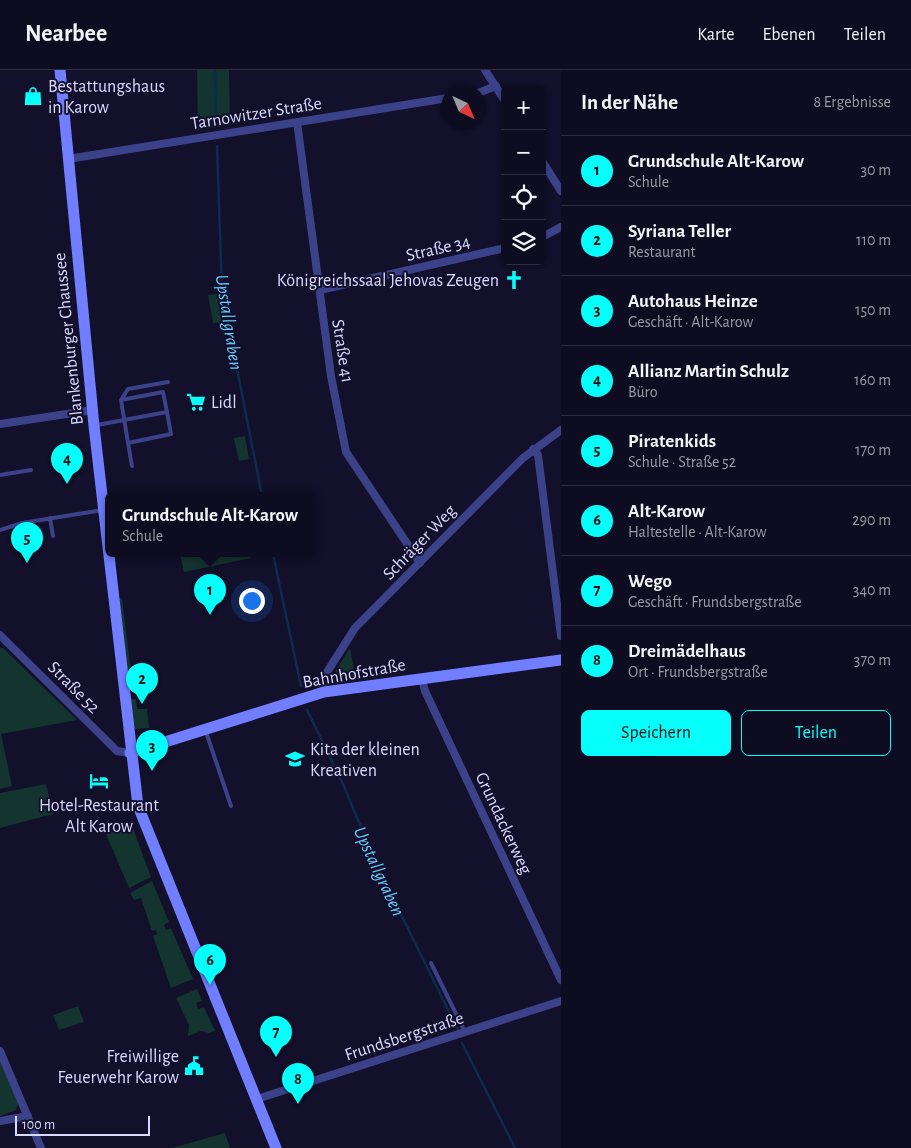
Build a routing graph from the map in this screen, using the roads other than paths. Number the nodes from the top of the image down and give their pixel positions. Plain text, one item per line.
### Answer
1 (60, 70) edge
2 (486, 70) edge
3 (496, 86) junction
4 (486, 90) edge
5 (501, 94) edge
6 (441, 99) edge
7 (297, 122) junction
8 (68, 159) junction
9 (546, 167) edge
10 (561, 191) edge
11 (561, 227) edge
12 (546, 234) edge
13 (501, 249) edge
14 (320, 290) junction
15 (168, 382) dead end
16 (121, 400) junction
17 (93, 410) junction
18 (167, 412) junction
19 (124, 420) junction
20 (0, 424) edge
21 (94, 426) junction
22 (561, 430) edge
23 (128, 443) junction
24 (533, 449) junction
25 (132, 466) dead end
26 (31, 470) dead end
27 (0, 475) edge
28 (104, 510) junction
29 (50, 518) junction
30 (105, 519) edge
31 (0, 530) edge
32 (53, 536) dead end
33 (109, 557) edge
34 (420, 563) junction
35 (1, 636) edge
36 (561, 636) edge
37 (561, 660) edge
38 (422, 678) junction
39 (324, 692) junction
40 (205, 729) junction
41 (130, 753) junction
42 (231, 806) dead end
43 (431, 963) dead end
44 (561, 980) edge
45 (561, 1001) edge
46 (465, 1032) junction
47 (0, 1051) edge
48 (257, 1099) junction
49 (28, 1116) junction
50 (0, 1120) edge
51 (40, 1148) edge
52 (276, 1148) edge

1 - 8 main road, Blankenburger Chaussee
2 - 3 street
3 - 4 street
3 - 5 street
6 - 7 street, Tarnowitzer Straße
7 - 8 street, Tarnowitzer Straße
7 - 14 street, Straße 41
8 - 17 main road, Blankenburger Chaussee
9 - 10 street
11 - 12 street
13 - 14 street, Straße 34
14 - 34 street, Straße 41
15 - 16 lane
16 - 18 lane
16 - 19 lane
17 - 20 street
17 - 21 main road, Blankenburger Chaussee
18 - 19 lane
18 - 23 lane
19 - 21 lane
19 - 23 lane
21 - 28 main road, Blankenburger Chaussee
22 - 24 street, Schräger Weg
23 - 25 lane
24 - 34 street, Schräger Weg
24 - 36 street
26 - 27 lane
28 - 29 lane
28 - 30 main road, Blankenburger Chaussee
29 - 31 lane
29 - 32 lane
33 - 41 main road, Blankenburger Chaussee
34 - 39 street, Schräger Weg
35 - 41 street, Straße 52
37 - 38 main road, Bahnhofstraße
38 - 39 main road, Bahnhofstraße
38 - 44 street, Grundackerweg
39 - 40 main road, Bahnhofstraße
40 - 41 main road, Bahnhofstraße
40 - 42 lane
41 - 48 main road, Blankenburger Chaussee
43 - 46 lane
45 - 46 street, Frundsbergstraße
46 - 48 street, Frundsbergstraße
47 - 49 street
48 - 52 main road, Blankenburger Chaussee
49 - 50 street
49 - 51 street

